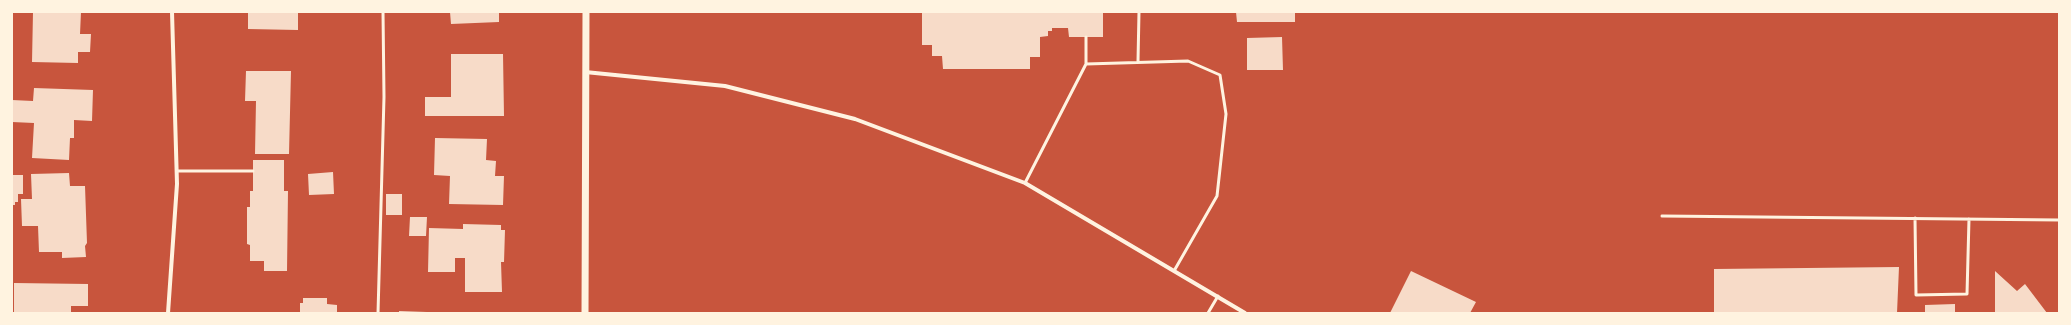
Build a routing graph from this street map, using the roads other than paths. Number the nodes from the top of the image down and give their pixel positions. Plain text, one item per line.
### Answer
1 (172, 12) edge
2 (383, 12) edge
3 (586, 12) edge
4 (1139, 12) edge
5 (1086, 37) dead end
6 (1138, 62) junction
7 (1086, 64) junction
8 (585, 72) junction
9 (177, 171) junction
10 (253, 171) dead end
11 (1025, 183) junction
12 (1662, 216) dead end
13 (1915, 218) junction
14 (1969, 219) junction
15 (2059, 220) edge
16 (1174, 272) junction
17 (1218, 296) junction
18 (1240, 311) edge
19 (168, 313) edge
20 (378, 313) edge
21 (585, 313) edge
22 (1208, 313) edge
23 (1245, 313) edge

1 - 9 street
2 - 20 lane
3 - 8 street
4 - 6 lane
5 - 7 lane
6 - 7 lane
6 - 16 lane
7 - 11 lane
8 - 11 street
8 - 21 street
9 - 10 lane
9 - 19 street
11 - 16 street
12 - 13 lane
13 - 14 lane
13 - 14 lane
14 - 15 lane
16 - 17 street
17 - 18 street
17 - 22 lane
18 - 23 street

